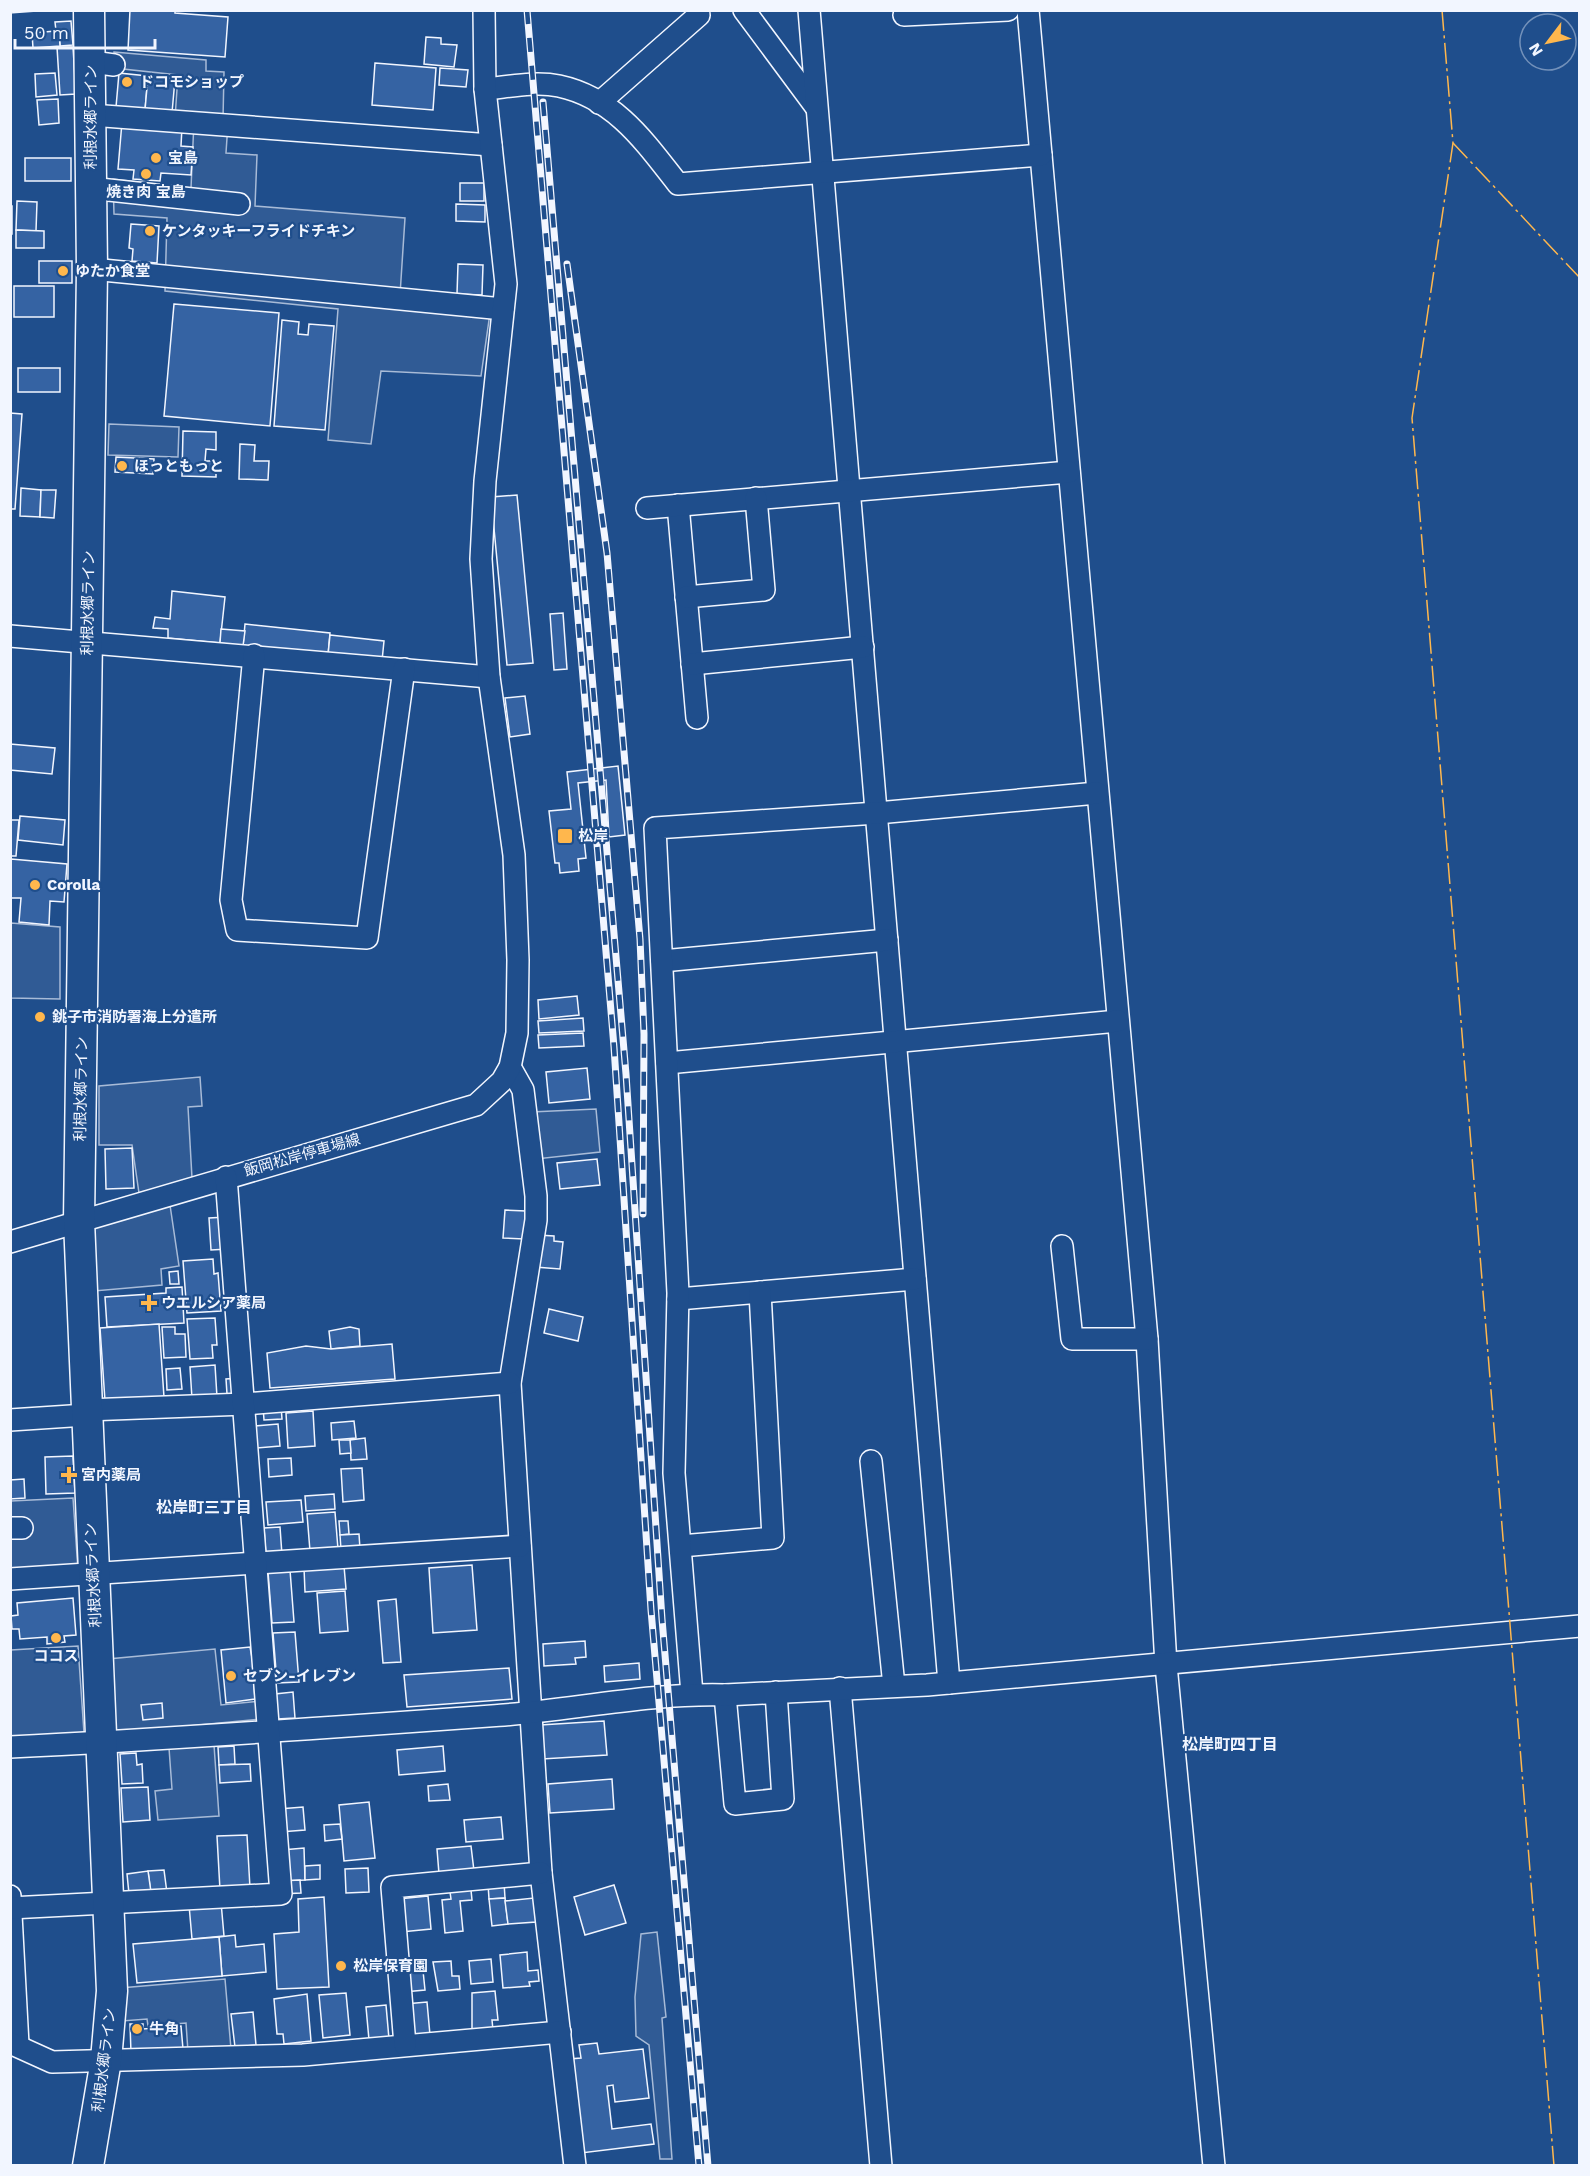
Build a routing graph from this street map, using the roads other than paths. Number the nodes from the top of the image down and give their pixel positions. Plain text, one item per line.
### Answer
1 (89, 10) edge
2 (484, 10) edge
3 (744, 10) edge
4 (809, 10) edge
5 (1008, 10) edge
6 (1028, 10) edge
7 (699, 15) dead end
8 (904, 15) dead end
9 (485, 89) junction
10 (599, 103) junction
11 (817, 107) junction
12 (91, 115) junction
13 (491, 145) junction
14 (1041, 155) junction
15 (821, 172) junction
16 (90, 188) junction
17 (239, 204) dead end
18 (92, 269) junction
19 (503, 309) junction
20 (1069, 472) junction
21 (850, 490) junction
22 (756, 498) junction
23 (678, 505) junction
24 (647, 508) dead end
25 (686, 597) junction
26 (10, 636) edge
27 (87, 640) junction
28 (863, 647) junction
29 (254, 655) junction
30 (692, 664) junction
31 (404, 669) junction
32 (489, 677) junction
33 (697, 718) dead end
34 (1097, 793) junction
35 (877, 813) junction
36 (887, 940) junction
37 (662, 961) junction
38 (1118, 1021) junction
39 (896, 1041) junction
40 (667, 1063) junction
41 (510, 1067) junction
42 (226, 1177) junction
43 (79, 1221) junction
44 (10, 1242) edge
45 (1062, 1246) dead end
46 (915, 1280) junction
47 (760, 1292) junction
48 (678, 1299) junction
49 (1147, 1339) junction
50 (510, 1383) junction
51 (245, 1404) junction
52 (86, 1412) junction
53 (10, 1420) edge
54 (871, 1461) dead end
55 (520, 1546) junction
56 (681, 1546) junction
57 (257, 1563) junction
58 (93, 1574) junction
59 (10, 1579) edge
60 (1580, 1626) edge
61 (1166, 1665) junction
62 (949, 1683) junction
63 (894, 1686) junction
64 (840, 1688) junction
65 (776, 1692) junction
66 (692, 1694) junction
67 (724, 1695) junction
68 (530, 1713) junction
69 (269, 1733) junction
70 (100, 1743) junction
71 (10, 1747) edge
72 (541, 1873) junction
73 (10, 1896) edge
74 (108, 1902) junction
75 (11, 1908) edge
76 (560, 2031) junction
77 (14, 2044) edge
78 (405, 2045) junction
79 (106, 2060) junction
80 (88, 2166) edge
81 (575, 2166) edge
82 (881, 2166) edge
83 (1214, 2166) edge

1 - 12 highway, 利根水郷ライン
2 - 9 street
3 - 11 street
4 - 11 street
5 - 8 street
6 - 14 street
7 - 10 street
9 - 10 street
9 - 13 street
10 - 15 street
11 - 15 street
12 - 13 street
12 - 16 highway, 利根水郷ライン
13 - 19 street
14 - 15 street
14 - 20 street
15 - 21 street
16 - 17 street
16 - 18 highway, 利根水郷ライン
18 - 19 street
18 - 27 highway, 利根水郷ライン
19 - 32 street
20 - 21 street
20 - 34 street
21 - 22 street
21 - 28 street
22 - 23 street
22 - 25 street
23 - 24 street
23 - 25 street
25 - 30 street
26 - 27 street
27 - 29 street
27 - 43 highway, 利根水郷ライン
28 - 30 street
28 - 35 street
29 - 31 street
29 - 31 street
30 - 33 street
31 - 32 street
32 - 41 street
34 - 35 street
34 - 38 street
35 - 36 street
35 - 37 street
36 - 37 street
36 - 39 street
37 - 40 street
38 - 39 street
38 - 49 street
39 - 40 street
39 - 46 street
40 - 48 street
41 - 42 street, 飯岡松岸停車場線
41 - 50 street
42 - 43 street, 飯岡松岸停車場線
42 - 51 street
43 - 44 street, 飯岡松岸停車場線
43 - 52 highway, 利根水郷ライン
45 - 49 street
46 - 47 street
46 - 62 street
47 - 48 street
47 - 56 street
48 - 56 street
49 - 61 street
50 - 51 street
50 - 55 street
51 - 52 street
51 - 57 street
52 - 53 street
52 - 58 highway, 利根水郷ライン
54 - 63 street
55 - 57 street
55 - 68 street
56 - 66 street
57 - 58 street
57 - 69 street
58 - 59 street
58 - 70 highway, 利根水郷ライン
60 - 61 street
61 - 62 street
61 - 83 street
62 - 63 street
63 - 64 street
64 - 65 street
64 - 82 street
65 - 67 street
65 - 67 street
66 - 67 street
66 - 68 street
68 - 69 street
68 - 72 street
69 - 70 street
69 - 74 street
70 - 71 street
70 - 74 highway, 利根水郷ライン
72 - 76 street
72 - 78 street
73 - 75 street
74 - 75 street
74 - 79 highway, 利根水郷ライン
75 - 77 street
76 - 78 street
76 - 81 street
77 - 79 street
78 - 79 street
79 - 80 highway, 利根水郷ライン

